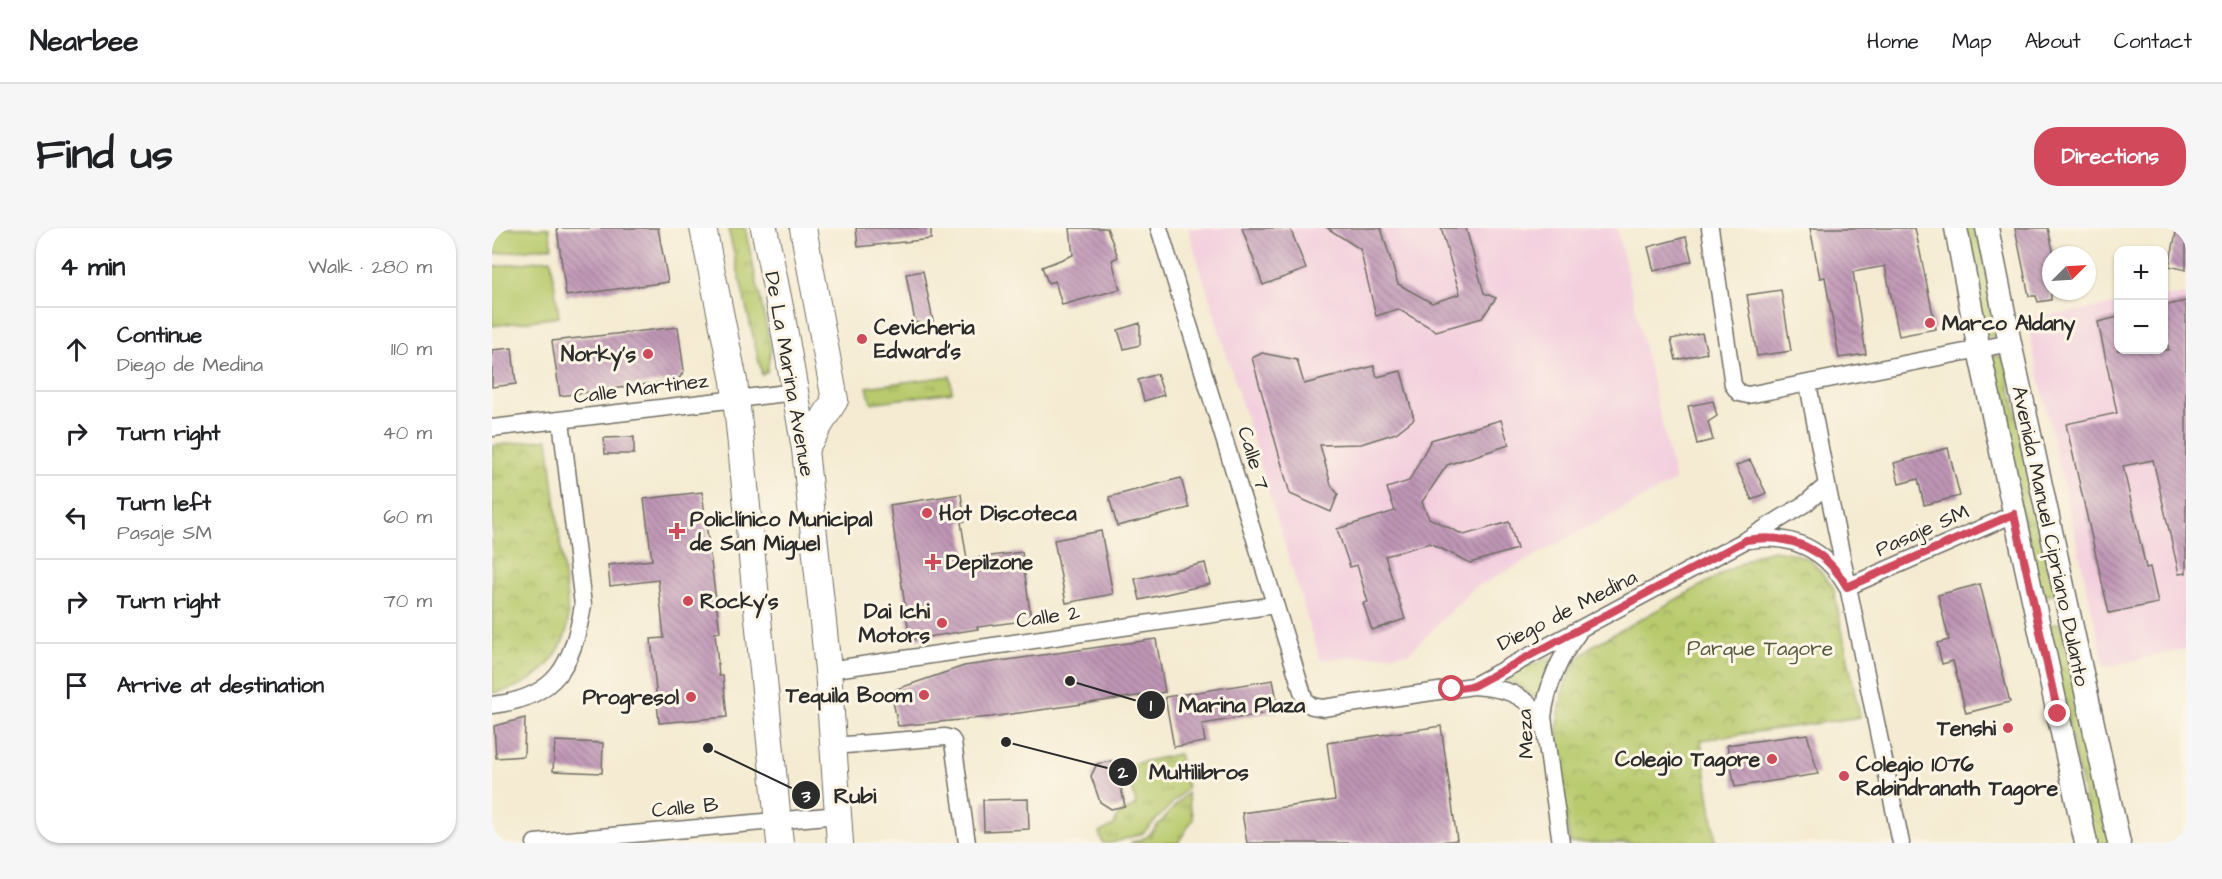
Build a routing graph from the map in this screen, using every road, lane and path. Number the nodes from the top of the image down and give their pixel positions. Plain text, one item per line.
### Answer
1 (703, 228) edge
2 (764, 228) edge
3 (803, 228) edge
4 (1159, 228) edge
5 (1710, 228) edge
6 (1956, 228) edge
7 (1987, 228) edge
8 (2010, 343) junction
9 (1979, 350) junction
10 (1809, 384) junction
11 (795, 392) junction
12 (736, 399) junction
13 (561, 420) junction
14 (492, 428) edge
15 (805, 449) junction
16 (1827, 485) junction
17 (2014, 514) junction
18 (1746, 540) junction
19 (1847, 587) junction
20 (1275, 605) junction
21 (2067, 605) junction
22 (2036, 613) junction
23 (1580, 630) junction
24 (828, 670) junction
25 (1473, 686) junction
26 (1305, 701) joint
27 (492, 705) edge
28 (1543, 717) junction
29 (833, 746) junction
30 (838, 815) junction
31 (780, 832) edge
32 (603, 840) edge
33 (536, 843) edge
34 (840, 843) edge
35 (967, 843) edge
36 (1560, 843) edge
37 (1901, 843) edge
38 (2086, 843) edge
39 (2119, 843) edge

1 - 12 main road
2 - 11 main road, De La Marina Avenue
3 - 15 main road
4 - 20 street, Calle 7
5 - 10 street
6 - 9 main road, Avenida Manuel Cipriano Dulanto
7 - 8 main road, Avenida Manuel Cipriano Dulanto
8 - 9 street
8 - 21 main road, Avenida Manuel Cipriano Dulanto
9 - 10 street
9 - 17 main road, Avenida Manuel Cipriano Dulanto
10 - 16 street
11 - 12 street, Calle Martinez
11 - 15 main road, De La Marina Avenue
12 - 13 street, Calle Martinez
12 - 31 main road
13 - 14 street, Calle Martinez
13 - 27 street
15 - 24 main road, De La Marina Avenue
16 - 18 street, Diego de Medina
16 - 19 street
17 - 19 street, Pasaje SM
17 - 22 main road, Avenida Manuel Cipriano Dulanto
18 - 19 street
18 - 23 street, Diego de Medina
19 - 37 street
20 - 24 street, Calle 2
20 - 26 street, Calle 7
21 - 22 main road
21 - 39 main road, Avenida Manuel Cipriano Dulanto
22 - 38 main road, Avenida Manuel Cipriano Dulanto
23 - 25 street, Diego de Medina
23 - 28 street, Meza
24 - 29 main road, De La Marina Avenue
25 - 26 street, Diego de Medina
25 - 28 street
28 - 36 street, Meza
29 - 30 main road, De La Marina Avenue
29 - 35 street
30 - 31 street, Calle B
30 - 34 main road, De La Marina Avenue
31 - 32 street, Calle B
32 - 33 street, Calle B

